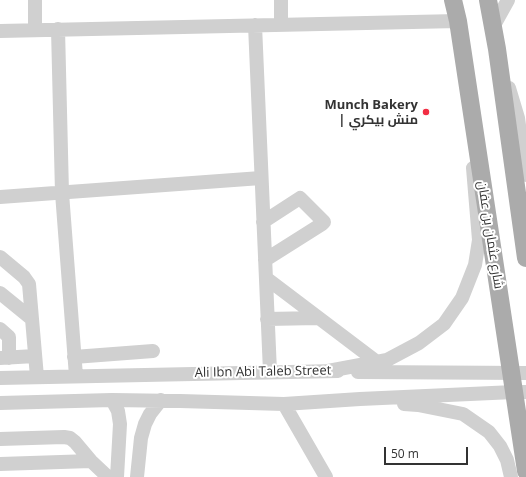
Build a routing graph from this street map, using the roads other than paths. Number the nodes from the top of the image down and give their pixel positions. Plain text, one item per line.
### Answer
1 (35, 0) edge
2 (281, 0) edge
3 (453, 0) edge
4 (488, 0) edge
5 (508, 0) edge
6 (458, 21) junction
7 (255, 25) junction
8 (281, 25) junction
9 (493, 27) junction
10 (58, 29) junction
11 (0, 30) edge
12 (35, 30) junction
13 (497, 49) junction
14 (526, 176) edge
15 (261, 178) junction
16 (62, 193) junction
17 (0, 197) edge
18 (263, 222) junction
19 (0, 258) edge
20 (526, 258) edge
21 (265, 260) junction
22 (266, 278) junction
23 (0, 293) edge
24 (318, 318) junction
25 (32, 319) junction
26 (268, 319) junction
27 (0, 329) edge
28 (153, 351) dead end
29 (111, 354) junction
30 (35, 356) junction
31 (74, 357) junction
32 (5, 358) edge
33 (377, 362) junction
34 (328, 371) junction
35 (270, 372) junction
36 (518, 374) edge
37 (120, 375) junction
38 (76, 376) junction
39 (37, 377) junction
40 (0, 378) edge
41 (520, 392) edge
42 (360, 399) junction
43 (112, 400) junction
44 (161, 400) junction
45 (0, 403) edge
46 (284, 404) junction
47 (120, 436) junction
48 (141, 438) junction
49 (0, 439) edge
50 (91, 461) junction
51 (0, 464) edge
52 (526, 471) edge
53 (108, 477) edge
54 (117, 477) edge
55 (137, 477) edge
56 (326, 477) edge
57 (511, 477) edge

1 - 12 street
2 - 8 street
3 - 6 main road, شارع عثمان بن عفان
4 - 9 main road
5 - 9 street
6 - 8 street
6 - 33 street
6 - 36 main road, شارع عثمان بن عفان
7 - 8 street
7 - 10 street
7 - 15 street
9 - 13 main road
10 - 12 street
10 - 16 street
11 - 12 street
13 - 14 street
13 - 20 main road
15 - 16 street
15 - 18 street
16 - 17 street
16 - 31 street
18 - 21 street
18 - 21 street
19 - 25 street
21 - 22 street
22 - 24 street
22 - 26 street
23 - 25 street
24 - 26 street
24 - 33 street
25 - 30 street
26 - 35 street
27 - 32 street
28 - 29 street
29 - 31 street
29 - 37 street
30 - 32 street
30 - 39 street
31 - 38 street
33 - 34 street
34 - 35 street, Ali Ibn Abi Taleb Street
34 - 36 street, Ali Ibn Abi Taleb Street
35 - 37 street, Ali Ibn Abi Taleb Street
36 - 41 main road, شارع عثمان بن عفان
37 - 38 street, Ali Ibn Abi Taleb Street
38 - 39 street, Ali Ibn Abi Taleb Street
39 - 40 street, Ali Ibn Abi Taleb Street
41 - 42 street
41 - 52 main road, شارع عثمان بن عفان
42 - 46 street
42 - 57 street
43 - 44 street
43 - 45 street
43 - 47 street
44 - 46 street
44 - 48 street
46 - 56 street
47 - 48 street
47 - 54 street
48 - 55 street
49 - 50 street
50 - 51 street
50 - 53 street

